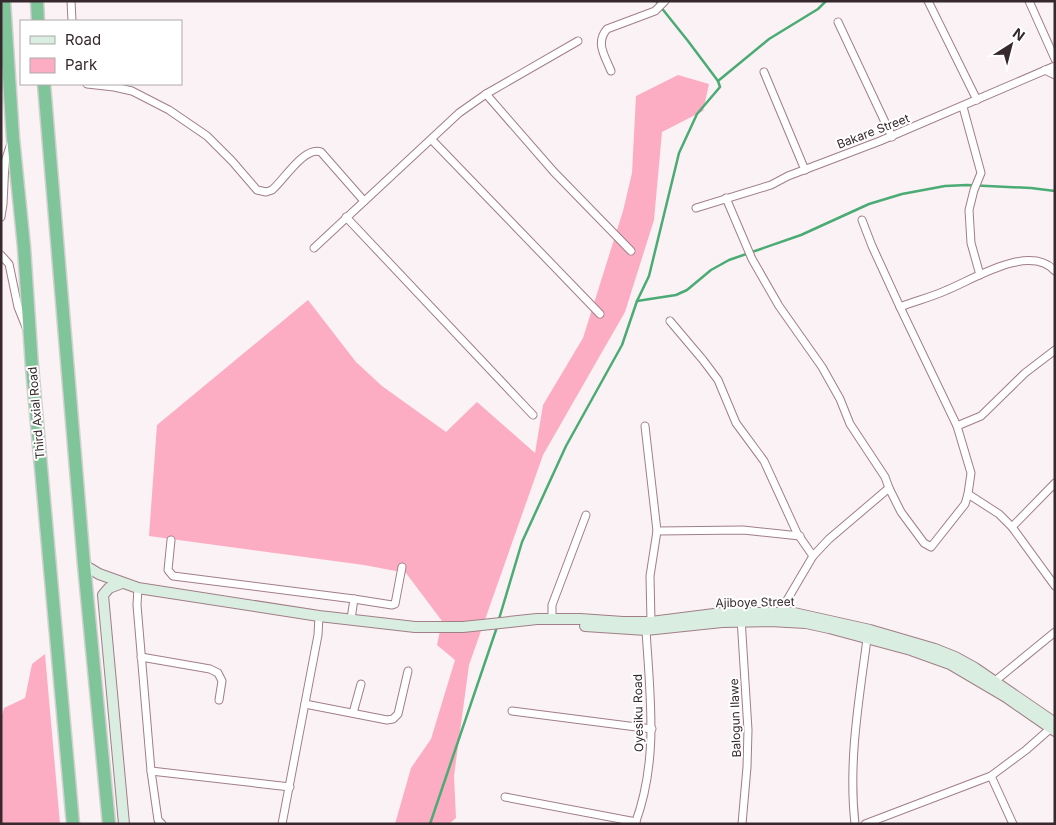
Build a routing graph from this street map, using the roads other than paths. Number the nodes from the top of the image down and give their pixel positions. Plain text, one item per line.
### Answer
1 (4, 1) edge
2 (37, 1) edge
3 (70, 1) edge
4 (665, 1) edge
5 (928, 1) edge
6 (1029, 1) edge
7 (38, 20) edge
8 (72, 20) edge
9 (838, 22) dead end
10 (578, 40) dead end
11 (1055, 59) edge
12 (1055, 66) edge
13 (1046, 70) junction
14 (611, 71) dead end
15 (764, 72) dead end
16 (1055, 75) edge
17 (44, 85) edge
18 (97, 85) edge
19 (486, 94) junction
20 (977, 100) junction
21 (963, 107) junction
22 (892, 137) junction
23 (13, 138) junction
24 (432, 140) junction
25 (805, 170) junction
26 (726, 198) junction
27 (364, 201) junction
28 (696, 208) dead end
29 (346, 217) junction
30 (1, 218) edge
31 (862, 220) dead end
32 (314, 248) dead end
33 (630, 251) dead end
34 (1, 255) edge
35 (1055, 271) edge
36 (980, 275) junction
37 (900, 307) junction
38 (600, 314) dead end
39 (670, 321) dead end
40 (30, 339) junction
41 (1055, 350) edge
42 (533, 415) dead end
43 (645, 426) dead end
44 (957, 426) junction
45 (1055, 482) edge
46 (889, 488) junction
47 (968, 494) junction
48 (586, 515) dead end
49 (1012, 527) junction
50 (657, 531) junction
51 (800, 536) junction
52 (171, 540) dead end
53 (814, 556) junction
54 (84, 565) junction
55 (402, 567) dead end
56 (122, 583) junction
57 (1055, 586) edge
58 (138, 588) junction
59 (354, 599) junction
60 (780, 612) junction
61 (319, 616) junction
62 (741, 617) junction
63 (351, 619) junction
64 (554, 619) junction
65 (648, 626) junction
66 (1055, 632) edge
67 (868, 639) junction
68 (141, 657) junction
69 (408, 671) dead end
70 (361, 684) dead end
71 (993, 685) junction
72 (219, 700) dead end
73 (305, 704) junction
74 (512, 711) dead end
75 (353, 713) junction
76 (1053, 728) edge
77 (652, 729) junction
78 (151, 770) junction
79 (991, 776) junction
80 (290, 787) junction
81 (505, 797) dead end
82 (635, 823) edge
83 (73, 824) edge
84 (109, 824) edge
85 (124, 824) edge
86 (162, 824) edge
87 (282, 824) edge
88 (742, 824) edge
89 (855, 824) edge
90 (865, 824) edge
91 (1012, 824) edge

1 - 23 highway, Third Axial Road
2 - 7 highway
3 - 8 street
4 - 14 street
5 - 20 street
6 - 11 street
9 - 22 street
10 - 19 street
12 - 13 street, Bakare Street
13 - 16 street
13 - 20 street, Bakare Street
15 - 25 street
17 - 54 highway
18 - 27 street
19 - 24 street
19 - 33 street
20 - 21 street, Bakare Street
21 - 22 street, Bakare Street
21 - 36 street
22 - 25 street, Bakare Street
23 - 30 street
23 - 40 highway, Third Axial Road
24 - 27 street
24 - 38 street
25 - 26 street, Bakare Street
26 - 28 street, Bakare Street
26 - 46 street
27 - 29 street
29 - 32 street
29 - 42 street
31 - 37 street
34 - 40 street
35 - 36 street
36 - 37 street
37 - 44 street
39 - 51 street
40 - 83 highway, Third Axial Road
41 - 44 street
43 - 50 street, Oyesiku Road
44 - 47 street
45 - 49 street
46 - 47 street
46 - 53 street
47 - 49 street
48 - 64 street
49 - 57 street
50 - 51 street
50 - 65 street, Oyesiku Road
51 - 53 street
52 - 59 street
53 - 60 street
54 - 56 street, Ajiboye Street
54 - 84 highway
55 - 59 street
56 - 58 street, Ajiboye Street
56 - 85 street
58 - 61 street, Ajiboye Street
58 - 68 street
59 - 63 street
60 - 62 street, Ajiboye Street
60 - 71 street, Ajiboye Street
61 - 63 street, Ajiboye Street
61 - 73 street
62 - 65 street, Ajiboye Street
62 - 67 street, Ajiboye Street
62 - 88 street, Balogun Ilawe
63 - 64 street, Ajiboye Street
64 - 65 street, Ajiboye Street
65 - 77 street, Oyesiku Road
66 - 71 street
67 - 71 street, Ajiboye Street
67 - 89 street
68 - 72 street
68 - 78 street
69 - 75 street
70 - 75 street
71 - 76 street
73 - 75 street
73 - 80 street
74 - 77 street
76 - 79 street
77 - 82 street, Oyesiku Road
78 - 80 street
78 - 86 street
79 - 90 street
79 - 91 street
80 - 87 street
81 - 82 street

